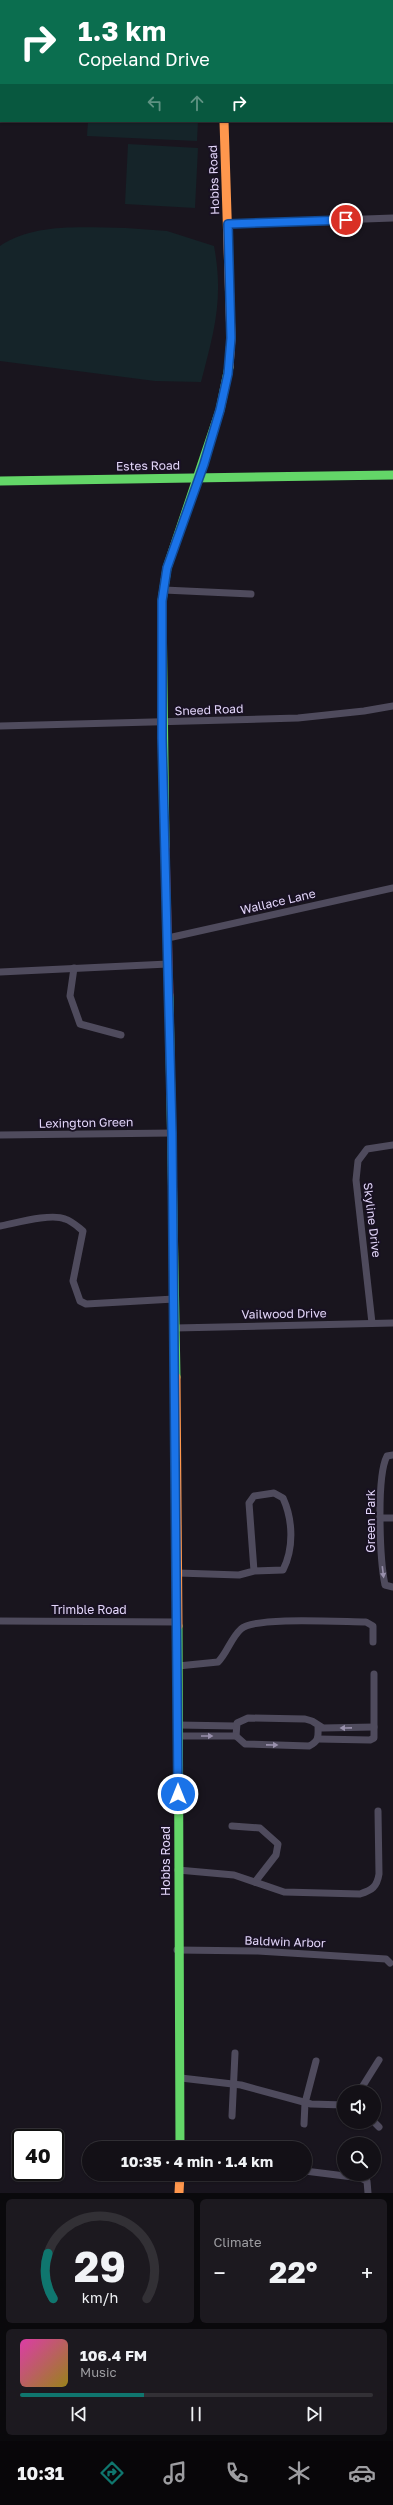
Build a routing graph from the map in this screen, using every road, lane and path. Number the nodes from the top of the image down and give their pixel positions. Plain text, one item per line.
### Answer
1 (224, 122) edge
2 (393, 218) edge
3 (228, 224) junction
4 (393, 475) edge
5 (199, 477) junction
6 (0, 481) edge
7 (164, 590) junction
8 (251, 594) dead end
9 (393, 706) edge
10 (162, 722) junction
11 (0, 726) edge
12 (393, 888) edge
13 (168, 938) junction
14 (168, 964) junction
15 (74, 968) junction
16 (0, 972) edge
17 (121, 1035) dead end
18 (172, 1133) junction
19 (0, 1135) edge
20 (393, 1145) edge
21 (0, 1226) edge
22 (174, 1299) junction
23 (372, 1323) junction
24 (393, 1323) edge
25 (175, 1328) junction
26 (393, 1455) edge
27 (381, 1518) junction
28 (393, 1518) edge
29 (254, 1571) junction
30 (178, 1572) junction
31 (393, 1587) edge
32 (0, 1621) edge
33 (178, 1622) junction
34 (373, 1642) dead end
35 (178, 1666) junction
36 (374, 1674) dead end
37 (178, 1725) junction
38 (318, 1725) junction
39 (235, 1726) junction
40 (374, 1727) junction
41 (178, 1736) junction
42 (236, 1736) junction
43 (318, 1739) junction
44 (378, 1811) dead end
45 (232, 1826) dead end
46 (178, 1870) junction
47 (255, 1882) junction
48 (177, 1950) junction
49 (390, 1963) dead end
50 (235, 2052) dead end
51 (379, 2060) dead end
52 (316, 2061) dead end
53 (181, 2078) junction
54 (233, 2084) junction
55 (363, 2085) edge
56 (305, 2102) junction
57 (337, 2104) edge
58 (232, 2116) dead end
59 (304, 2124) dead end
60 (180, 2141) edge
61 (312, 2172) edge
62 (180, 2181) edge
63 (179, 2193) edge
64 (368, 2193) edge

1 - 3 street, Hobbs Road
2 - 3 street
3 - 5 street, Hobbs Road
4 - 5 street, Estes Road
5 - 6 street, Estes Road
5 - 7 street, Hobbs Road
7 - 8 street
7 - 10 street, Hobbs Road
9 - 10 street, Sneed Road
10 - 11 street, Sneed Road
10 - 13 street, Hobbs Road
12 - 13 street, Wallace Lane
13 - 14 street, Hobbs Road
14 - 15 street
14 - 18 street, Hobbs Road
15 - 16 street
15 - 17 street
18 - 19 street, Lexington Green
18 - 22 street, Hobbs Road
20 - 23 street, Skyline Drive
21 - 22 street
22 - 25 street, Hobbs Road
23 - 24 street, Vailwood Drive
23 - 25 street, Vailwood Drive
25 - 30 street, Hobbs Road
26 - 27 street, Green Park
27 - 28 street
27 -> 31 street, Green Park
29 - 29 street
29 - 30 street
30 - 33 street, Hobbs Road
32 - 33 street, Trimble Road
33 - 35 street, Hobbs Road
34 - 35 street
35 - 37 street, Hobbs Road
36 - 40 street
37 - 39 street
37 - 41 street, Hobbs Road
38 - 39 street
40 -> 38 street
38 - 43 street
39 - 42 street
40 - 43 street
41 -> 42 street
41 - 46 street, Hobbs Road
42 -> 43 street
44 - 47 street
45 - 47 street
46 - 47 street
46 - 48 street, Hobbs Road
48 - 49 street, Baldwin Arbor
48 - 53 street, Hobbs Road
50 - 54 street
51 - 55 street
52 - 56 street
53 - 54 street
53 - 60 street, Hobbs Road
54 - 56 street
54 - 58 street
56 - 57 street
56 - 59 street
61 - 64 street
62 - 63 street

